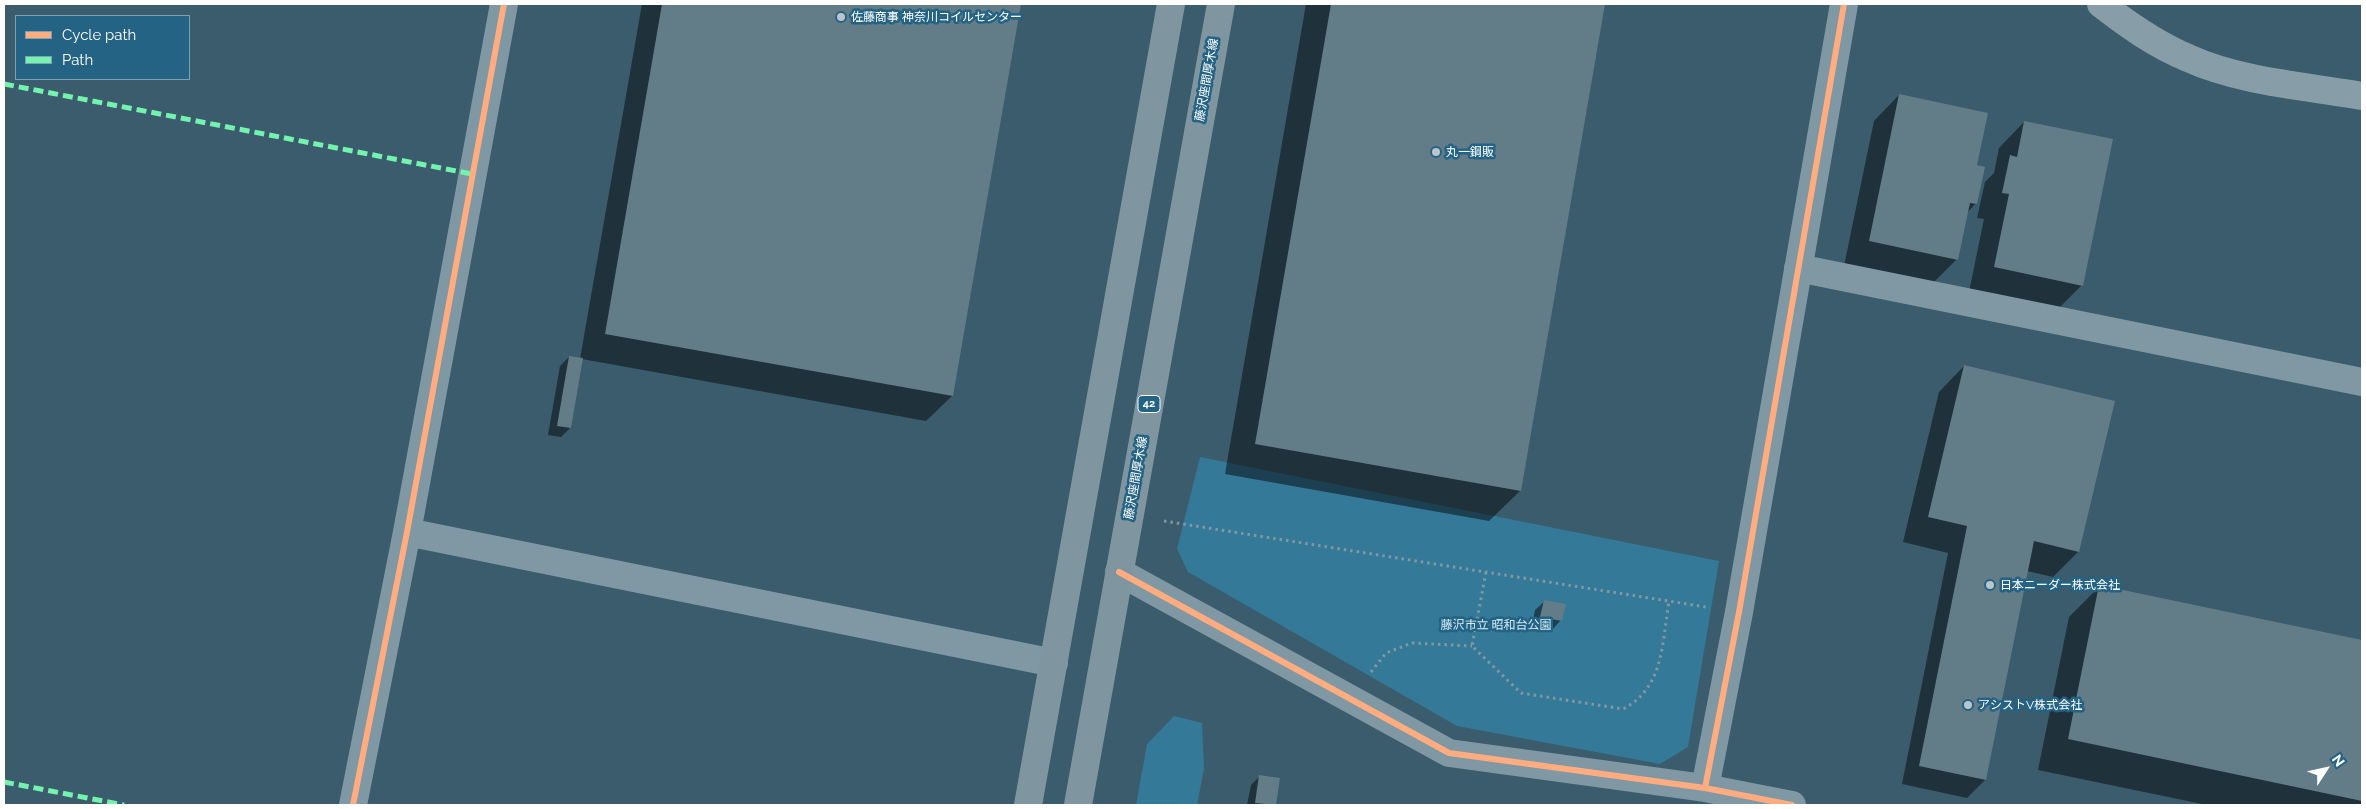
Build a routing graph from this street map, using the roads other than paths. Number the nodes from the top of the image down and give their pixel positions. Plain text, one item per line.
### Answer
1 (504, 4) edge
2 (1171, 4) edge
3 (1221, 4) edge
4 (1844, 4) edge
5 (2101, 4) edge
6 (2362, 96) edge
7 (1798, 268) junction
8 (2362, 382) edge
9 (407, 532) junction
10 (1119, 572) junction
11 (1054, 663) junction
12 (1705, 788) junction
13 (353, 805) edge
14 (1028, 805) edge
15 (1078, 805) edge
16 (1792, 805) edge

1 - 9 street
2 - 11 main road
3 - 10 main road, 藤沢座間厚木線 / 42
4 - 7 street
5 - 6 street
7 - 8 street
7 - 12 street
9 - 11 street
9 - 13 street
10 - 12 street
10 - 15 main road, 藤沢座間厚木線 / 42
11 - 14 main road
12 - 16 street

